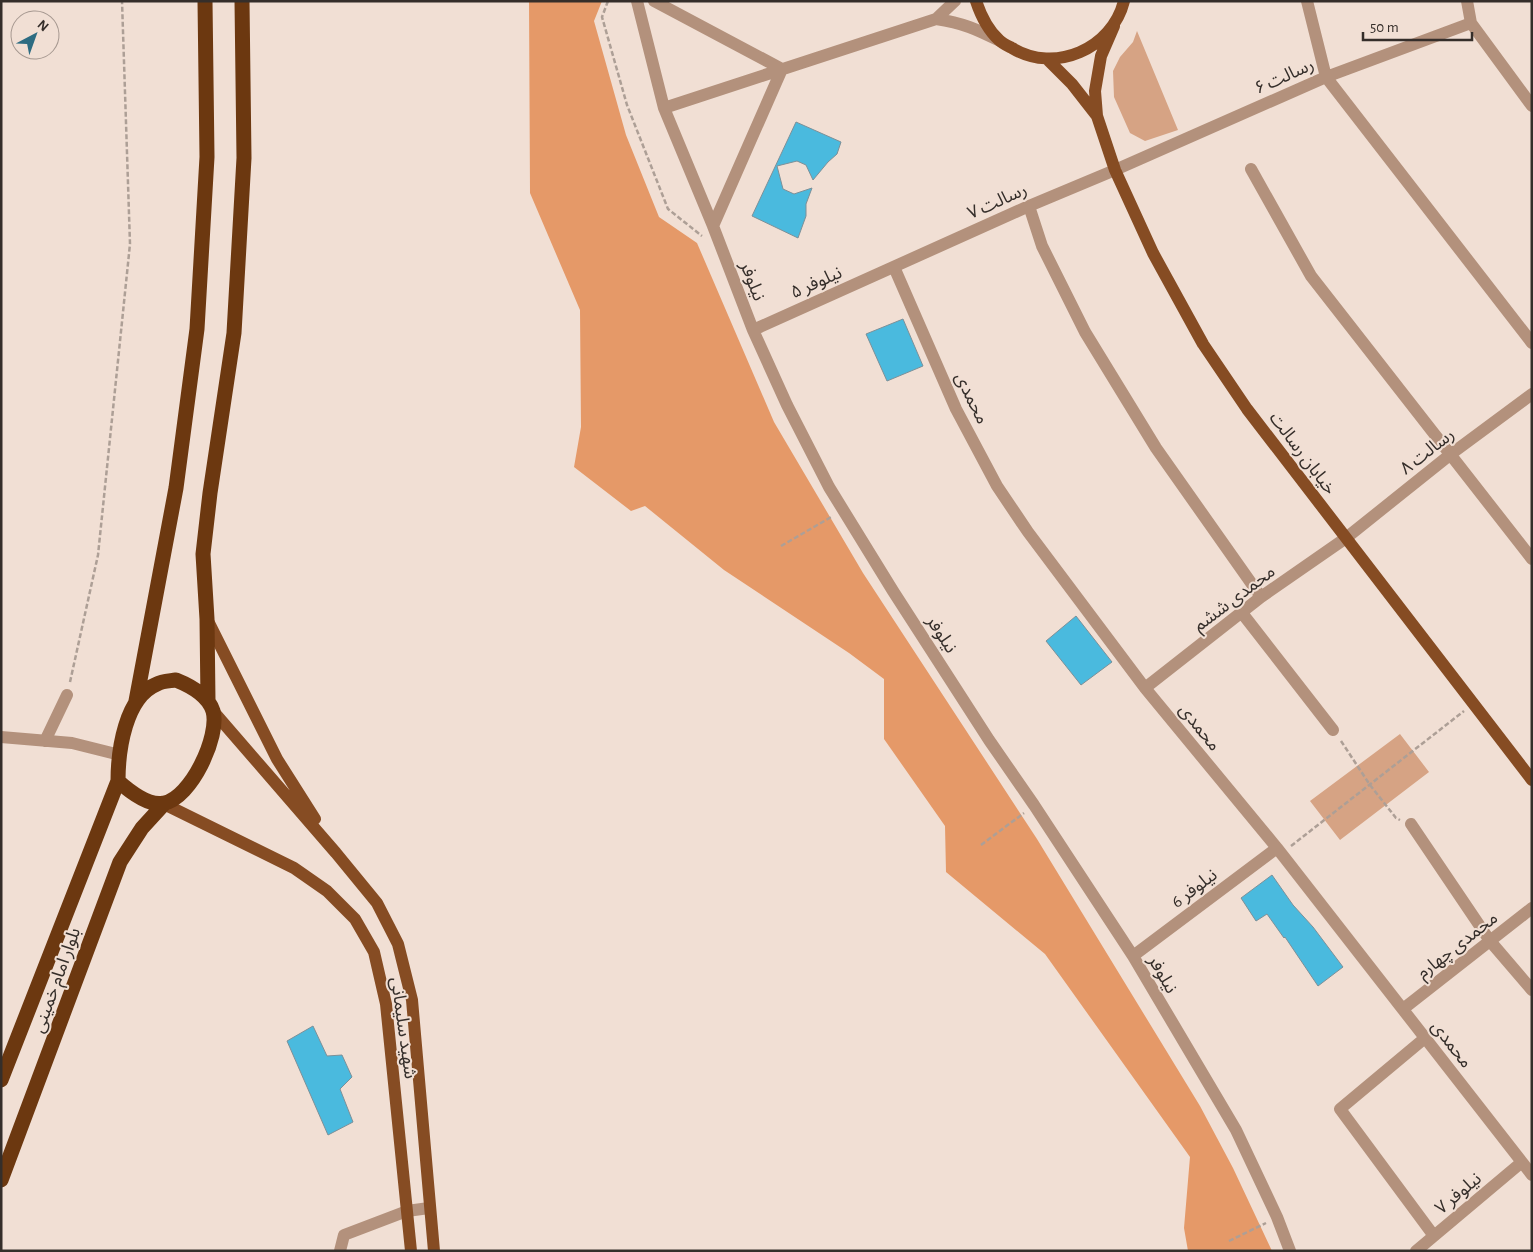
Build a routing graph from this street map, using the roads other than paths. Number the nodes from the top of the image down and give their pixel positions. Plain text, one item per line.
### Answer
1 (205, 1) edge
2 (242, 1) edge
3 (637, 1) edge
4 (654, 1) edge
5 (955, 1) edge
6 (976, 1) edge
7 (1307, 1) edge
8 (1467, 1) edge
9 (1124, 2) edge
10 (936, 19) junction
11 (1471, 23) junction
12 (1114, 26) junction
13 (1000, 41) junction
14 (1048, 60) junction
15 (782, 69) junction
16 (1326, 77) junction
17 (1532, 106) edge
18 (664, 108) junction
19 (1097, 116) junction
20 (1251, 169) dead end
21 (1115, 170) junction
22 (1029, 206) junction
23 (713, 226) junction
24 (894, 267) junction
25 (753, 330) junction
26 (1532, 342) edge
27 (1532, 394) edge
28 (1451, 454) junction
29 (1346, 538) junction
30 (1532, 559) edge
31 (1261, 598) junction
32 (1242, 613) junction
33 (207, 619) junction
34 (1145, 688) junction
35 (67, 695) road end
36 (136, 701) junction
37 (211, 706) junction
38 (1333, 730) road end
39 (1, 737) edge
40 (45, 741) junction
41 (120, 755) junction
42 (1532, 780) edge
43 (118, 781) junction
44 (164, 804) junction
45 (1411, 824) road end
46 (1279, 851) junction
47 (336, 853) junction
48 (1532, 908) edge
49 (1490, 941) junction
50 (1133, 956) junction
51 (1532, 990) edge
52 (1403, 1009) junction
53 (1426, 1038) junction
54 (1, 1080) edge
55 (1522, 1162) junction
56 (1532, 1175) edge
57 (1, 1180) edge
58 (429, 1208) junction
59 (407, 1211) junction
60 (1434, 1236) junction
61 (1421, 1249) edge
62 (434, 1250) edge
63 (340, 1251) edge
64 (410, 1251) edge
65 (429, 1251) edge
66 (1290, 1251) edge

1 - 36 highway
2 - 33 highway
3 - 18 street, نیلوفر
4 - 15 street
5 - 10 street
6 - 13 main road
7 - 16 street
8 - 11 street
9 - 12 main road
10 - 13 street
10 - 15 street
11 - 16 street, رسالت ۶
11 - 17 street
12 - 14 main road
12 - 19 main road
13 - 14 main road
14 - 19 main road
15 - 18 street
15 - 23 street
16 - 21 street, رسالت ۶
16 - 26 street
18 - 23 street, نیلوفر
19 - 21 main road, خیابان رسالت
20 - 28 street
21 - 22 street, رسالت ۷
21 - 29 main road, خیابان رسالت
22 - 24 street, رسالت ۷
22 - 31 street
23 - 25 street, نیلوفر
24 - 25 street, نیلوفر ۵
24 - 34 street, محمدی
25 - 50 street, نیلوفر
27 - 28 street, ۸ رسالت
28 - 29 street, ۸ رسالت
28 - 30 street
29 - 31 street, محمدی ششم
29 - 42 main road, خیابان رسالت
31 - 32 street, محمدی ششم
32 - 34 street, محمدی ششم
32 - 38 street
33 - 37 highway
33 - 47 main road
34 - 46 street, محمدی
35 - 40 street
36 - 37 highway
36 - 41 highway
37 - 44 highway
37 - 47 main road
39 - 40 street
40 - 41 street
41 - 43 highway
43 - 44 highway
43 - 54 highway, بلوار امام خمینی
44 - 57 highway, بلوار امام خمینی
44 - 59 main road, شهید سلیمانی
45 - 49 street
46 - 50 street, نیلوفر 6
46 - 52 street, محمدی
47 - 58 main road
48 - 49 street, محمدی چهارم
49 - 51 street
49 - 52 street, محمدی چهارم
50 - 66 street, نیلوفر
52 - 53 street, محمدی
53 - 55 street, محمدی
53 - 60 street
55 - 56 street, محمدی
55 - 60 street, نیلوفر ۷
58 - 59 street
58 - 62 main road
59 - 63 street
59 - 64 main road, شهید سلیمانی
60 - 61 street, نیلوفر ۷
62 - 65 street

